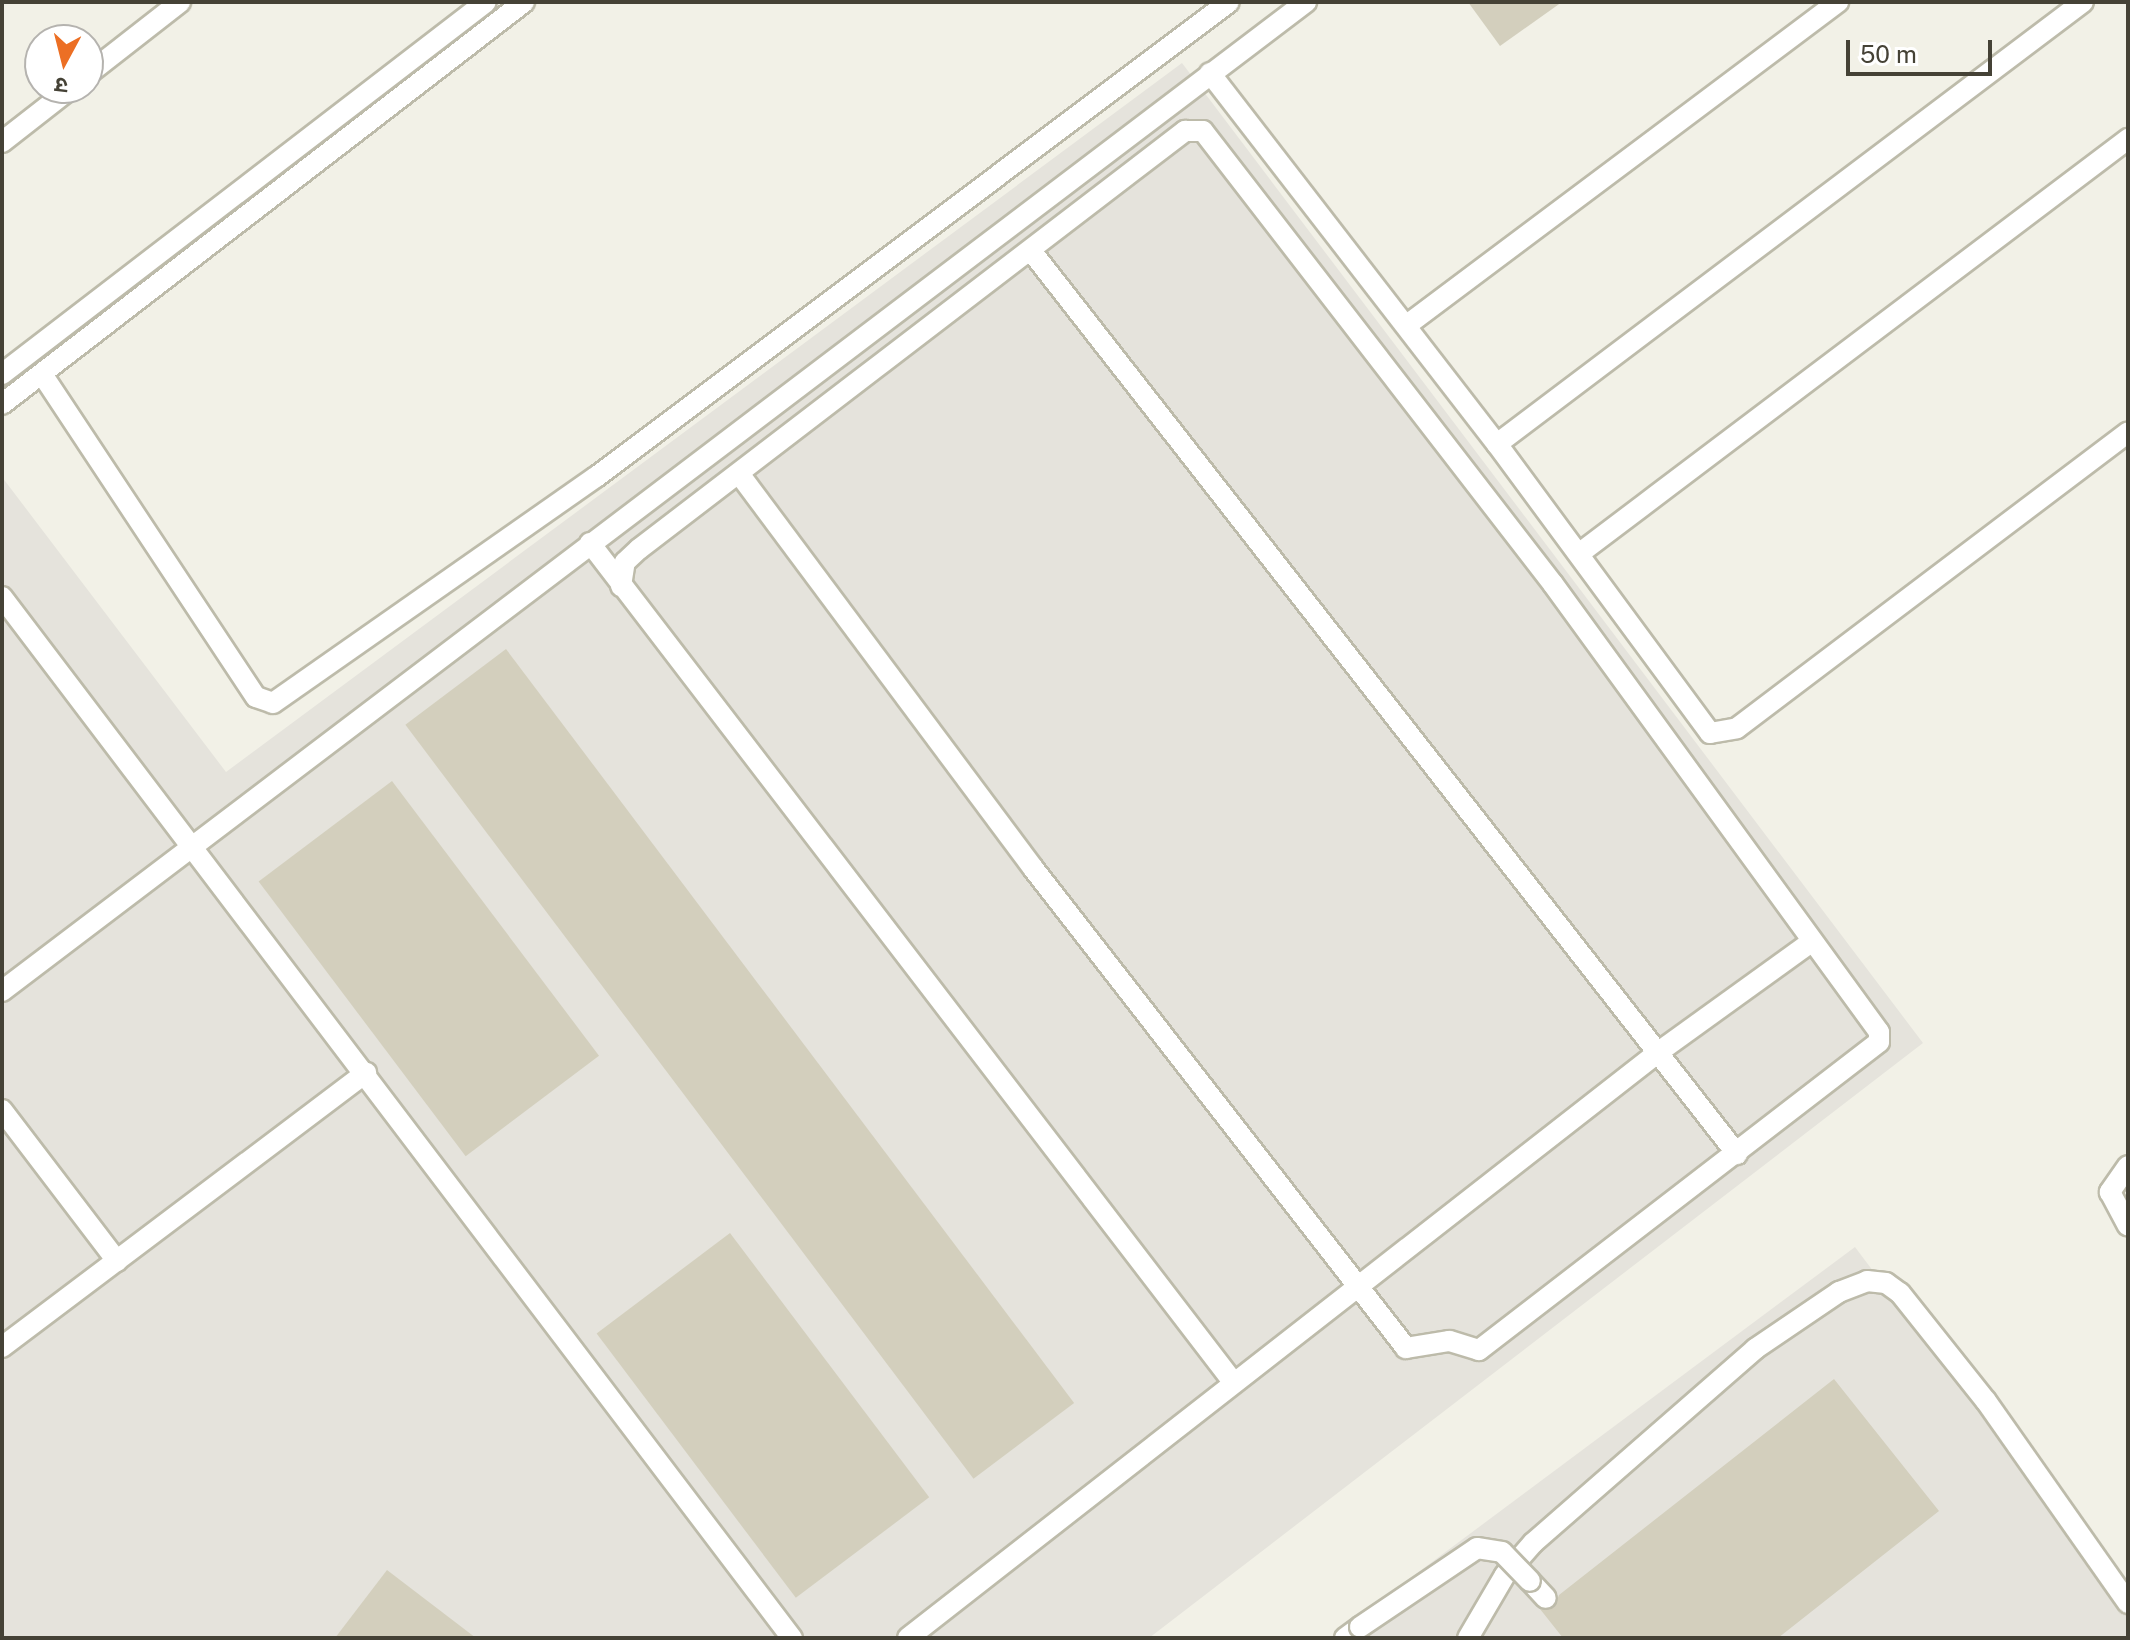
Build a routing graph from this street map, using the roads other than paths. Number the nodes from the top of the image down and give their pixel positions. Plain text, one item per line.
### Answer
1 (180, 2) edge
2 (486, 2) edge
3 (524, 2) edge
4 (1229, 2) edge
5 (1306, 2) edge
6 (1838, 2) edge
7 (2083, 2) edge
8 (458, 10) edge
9 (104, 61) edge
10 (1210, 73) junction
11 (51, 104) edge
12 (2128, 139) edge
13 (2, 142) edge
14 (1032, 252) junction
15 (1407, 325) junction
16 (2, 374) edge
17 (42, 374) junction
18 (2, 404) edge
19 (2128, 432) edge
20 (1497, 444) junction
21 (739, 474) junction
22 (590, 543) junction
23 (1580, 553) junction
24 (621, 586) junction
25 (2, 597) edge
26 (194, 845) junction
27 (1811, 942) junction
28 (2, 991) edge
29 (1660, 1051) junction
30 (366, 1073) junction
31 (2, 1110) edge
32 (1737, 1154) junction
33 (2128, 1166) edge
34 (2128, 1226) edge
35 (117, 1261) junction
36 (1355, 1287) junction
37 (2, 1347) edge
38 (1233, 1382) junction
39 (1546, 1598) dead end
40 (2128, 1603) edge
41 (1353, 1632) edge
42 (792, 1638) edge
43 (908, 1638) edge
44 (1468, 1638) edge

1 - 9 street
2 - 8 street
3 - 17 street
4 - 17 street
5 - 10 street
6 - 15 street
7 - 20 street
8 - 16 street
10 - 15 street
10 - 22 street
11 - 13 street
12 - 23 street
14 - 21 street
14 - 27 street
14 - 29 street
15 - 20 street
17 - 18 street
19 - 23 street
20 - 23 street
21 - 24 street
21 - 36 street
22 - 24 street
22 - 26 street
24 - 38 street
25 - 26 street
26 - 28 street
26 - 30 street
27 - 29 street
27 - 32 street
29 - 32 street
29 - 36 street
30 - 35 street
30 - 42 street
31 - 35 street
32 - 36 street
33 - 34 street
35 - 37 street
36 - 38 street
38 - 43 street
39 - 41 street, bridge
40 - 44 street

